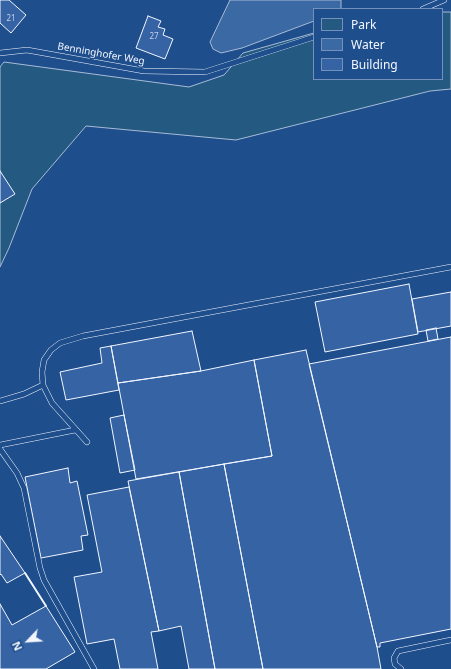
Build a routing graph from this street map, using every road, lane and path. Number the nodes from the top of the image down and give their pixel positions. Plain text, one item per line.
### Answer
1 (444, 0) edge
2 (425, 8) edge
3 (313, 37) edge
4 (0, 53) edge
5 (451, 267) edge
6 (43, 385) junction
7 (0, 401) edge
8 (75, 430) junction
9 (87, 442) dead end
10 (0, 445) edge
11 (0, 449) edge
12 (451, 640) edge
13 (94, 669) edge
14 (401, 669) edge

1 - 2 lane
3 - 4 lane, Benninghofer Weg
5 - 6 lane
6 - 7 lane
6 - 8 lane
8 - 9 lane
8 - 10 lane
11 - 13 lane
12 - 14 lane

